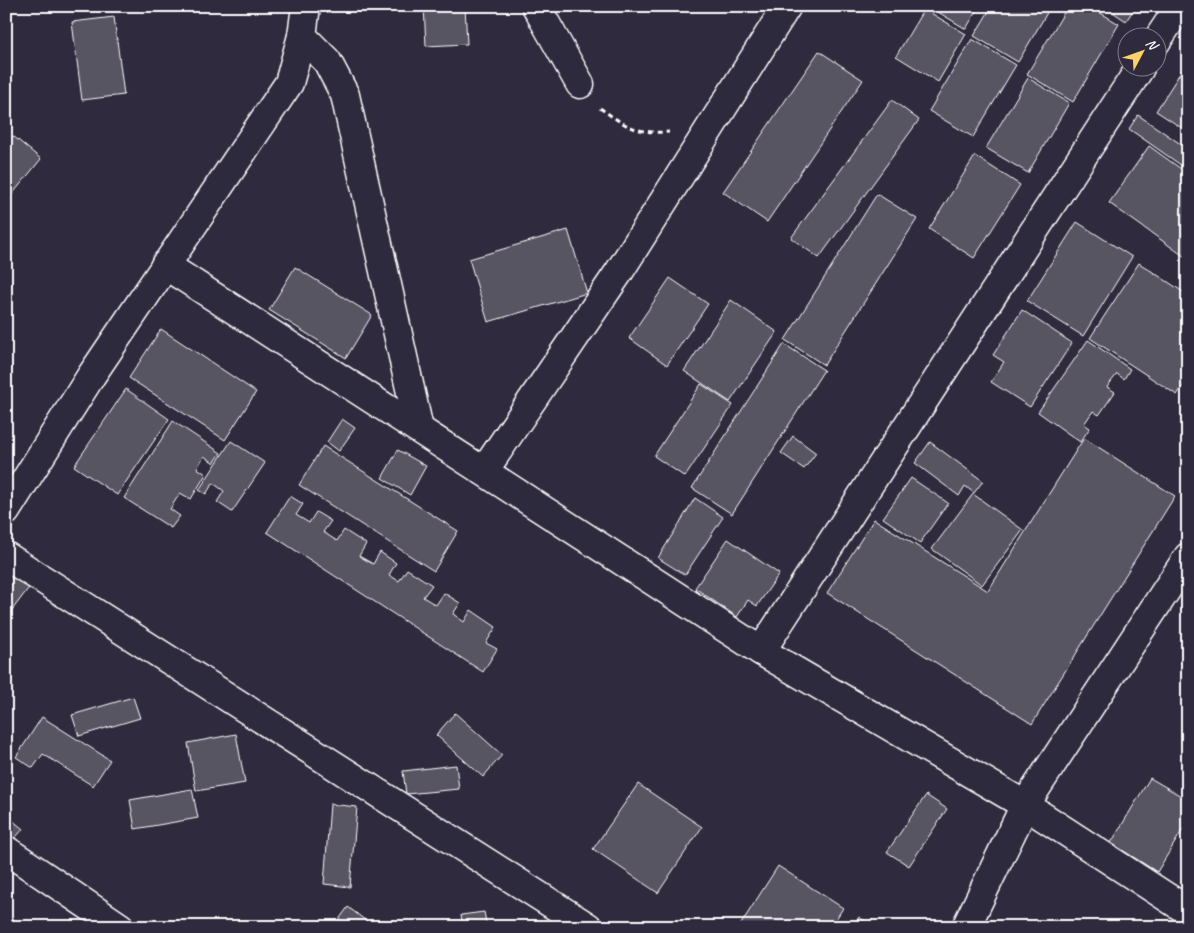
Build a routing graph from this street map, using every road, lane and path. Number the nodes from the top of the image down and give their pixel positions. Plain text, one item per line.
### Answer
1 (306, 6) edge
2 (536, 6) edge
3 (787, 6) edge
4 (1180, 6) edge
5 (1165, 28) edge
6 (302, 36) junction
7 (1133, 78) edge
8 (580, 84) joint
9 (676, 131) dead end
10 (165, 265) junction
11 (419, 429) junction
12 (484, 471) junction
13 (6, 512) edge
14 (6, 556) edge
15 (1188, 557) edge
16 (761, 651) junction
17 (1024, 805) junction
18 (6, 850) edge
19 (1188, 911) edge
20 (92, 919) edge
21 (120, 927) edge
22 (588, 927) edge
23 (966, 927) edge

1 - 6 street
2 - 8 street
3 - 12 street
4 - 5 street
6 - 10 street
6 - 11 street
7 - 16 street
8 - 9 path
10 - 11 street
10 - 13 street
11 - 12 street
12 - 16 street
14 - 22 street
15 - 17 street
16 - 17 street
17 - 19 street
17 - 23 street
18 - 20 street
20 - 21 street

